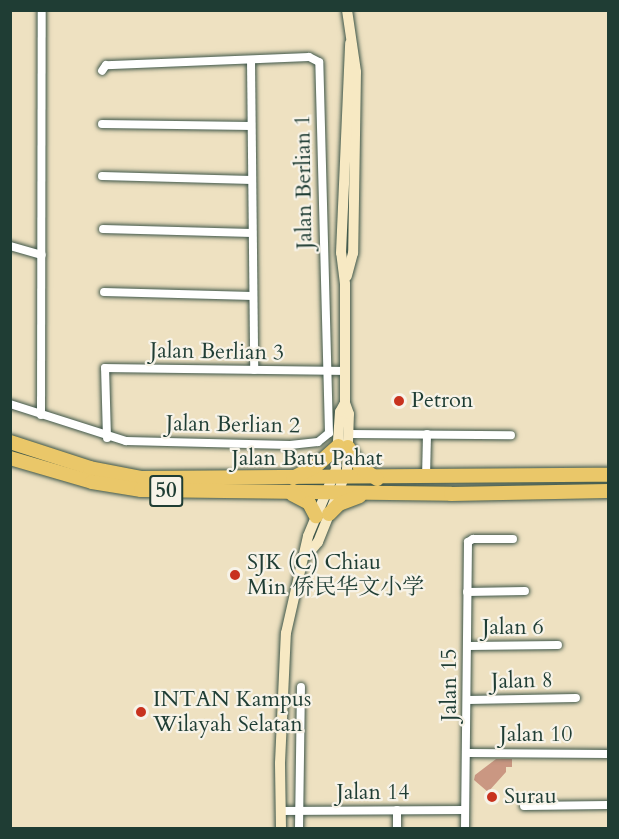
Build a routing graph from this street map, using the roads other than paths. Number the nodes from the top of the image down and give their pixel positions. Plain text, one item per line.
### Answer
1 (42, 10) edge
2 (347, 10) edge
3 (251, 60) junction
4 (102, 71) dead end
5 (102, 124) dead end
6 (251, 126) junction
7 (102, 176) dead end
8 (252, 180) junction
9 (103, 229) dead end
10 (252, 232) junction
11 (10, 246) edge
12 (42, 255) junction
13 (104, 292) dead end
14 (253, 296) junction
15 (254, 370) junction
16 (328, 371) junction
17 (345, 371) junction
18 (345, 403) junction
19 (10, 404) edge
20 (41, 415) junction
21 (427, 434) junction
22 (511, 435) dead end
23 (107, 438) junction
24 (10, 442) edge
25 (345, 442) junction
26 (10, 458) edge
27 (426, 472) junction
28 (609, 476) edge
29 (375, 485) junction
30 (288, 486) junction
31 (335, 486) junction
32 (609, 491) edge
33 (322, 515) junction
34 (513, 539) dead end
35 (525, 591) dead end
36 (467, 592) junction
37 (558, 645) dead end
38 (468, 646) junction
39 (301, 687) dead end
40 (576, 698) dead end
41 (468, 700) junction
42 (282, 710) junction
43 (298, 710) junction
44 (468, 753) junction
45 (606, 753) edge
46 (609, 805) edge
47 (524, 806) dead end
48 (397, 810) junction
49 (465, 810) junction
50 (280, 811) junction
51 (298, 811) junction
52 (281, 828) edge
53 (298, 828) edge
54 (398, 828) edge
55 (465, 828) edge

1 - 12 street
2 - 17 street
3 - 4 street, Jalan Berlian 1
3 - 6 street
3 - 16 street, Jalan Berlian 1
5 - 6 street
6 - 8 street
7 - 8 street
8 - 10 street
9 - 10 street
10 - 14 street
11 - 12 street
12 - 20 street
13 - 14 street
14 - 15 street
15 - 16 street, Jalan Berlian 3
15 - 23 street, Jalan Berlian 3
16 - 17 street, Jalan Berlian 3
16 - 23 street, Jalan Berlian 2
17 - 18 street
18 - 25 street
18 - 25 street
19 - 20 street, Jalan Berlian 2
20 - 23 street, Jalan Berlian 2
21 - 22 street
21 - 25 street
21 - 27 street
24 - 30 highway, Jalan Batu Pahat / 50
25 - 29 highway
25 - 30 highway
25 - 31 street
26 - 30 highway, Jalan Batu Pahat / 50
27 - 28 highway, Jalan Batu Pahat / 50
27 - 29 highway, Jalan Batu Pahat / 50
29 - 31 highway, Jalan Batu Pahat / 50
29 - 32 highway, Jalan Batu Pahat / 50
29 - 33 highway
30 - 31 highway, Jalan Batu Pahat / 50
30 - 33 highway
31 - 33 street
33 - 42 street
34 - 36 street, Jalan 15
35 - 36 street
36 - 38 street, Jalan 15
37 - 38 street, Jalan 6
38 - 41 street, Jalan 15
39 - 43 street
40 - 41 street, Jalan 8
41 - 44 street, Jalan 15
42 - 43 street
42 - 50 street
43 - 51 street
44 - 45 street, Jalan 10
44 - 49 street, Jalan 15
46 - 47 street
48 - 49 street, Jalan 14
48 - 51 street, Jalan 14
48 - 54 street
49 - 55 street, Jalan 15
50 - 51 street, Jalan 14
50 - 52 street
51 - 53 street

